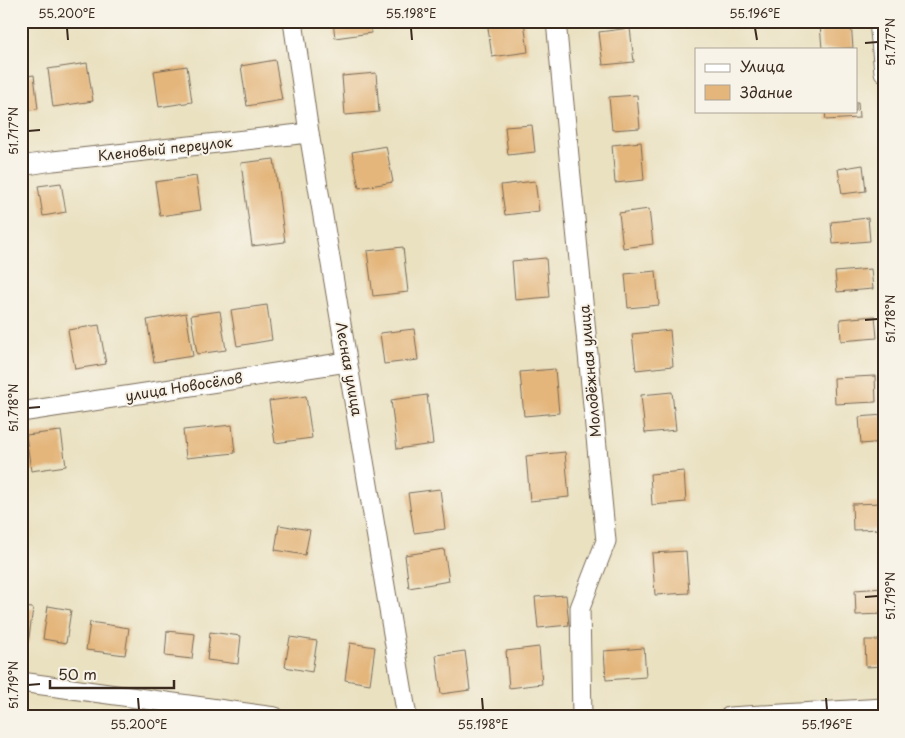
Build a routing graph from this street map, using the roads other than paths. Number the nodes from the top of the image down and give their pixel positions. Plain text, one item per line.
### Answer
1 (293, 21) edge
2 (556, 21) edge
3 (879, 21) edge
4 (884, 72) edge
5 (308, 132) junction
6 (21, 166) edge
7 (347, 362) junction
8 (21, 412) edge
9 (21, 682) edge
10 (884, 708) edge
11 (276, 717) edge
12 (407, 717) edge
13 (582, 717) edge
14 (729, 717) edge

1 - 5 street, Лесная улица
2 - 13 street, Молодёжная улица
3 - 4 street
5 - 6 street, Кленовый переулок
5 - 7 street, Лесная улица
7 - 8 street, улица Новосёлов
7 - 12 street, Лесная улица
9 - 11 street
10 - 14 street

